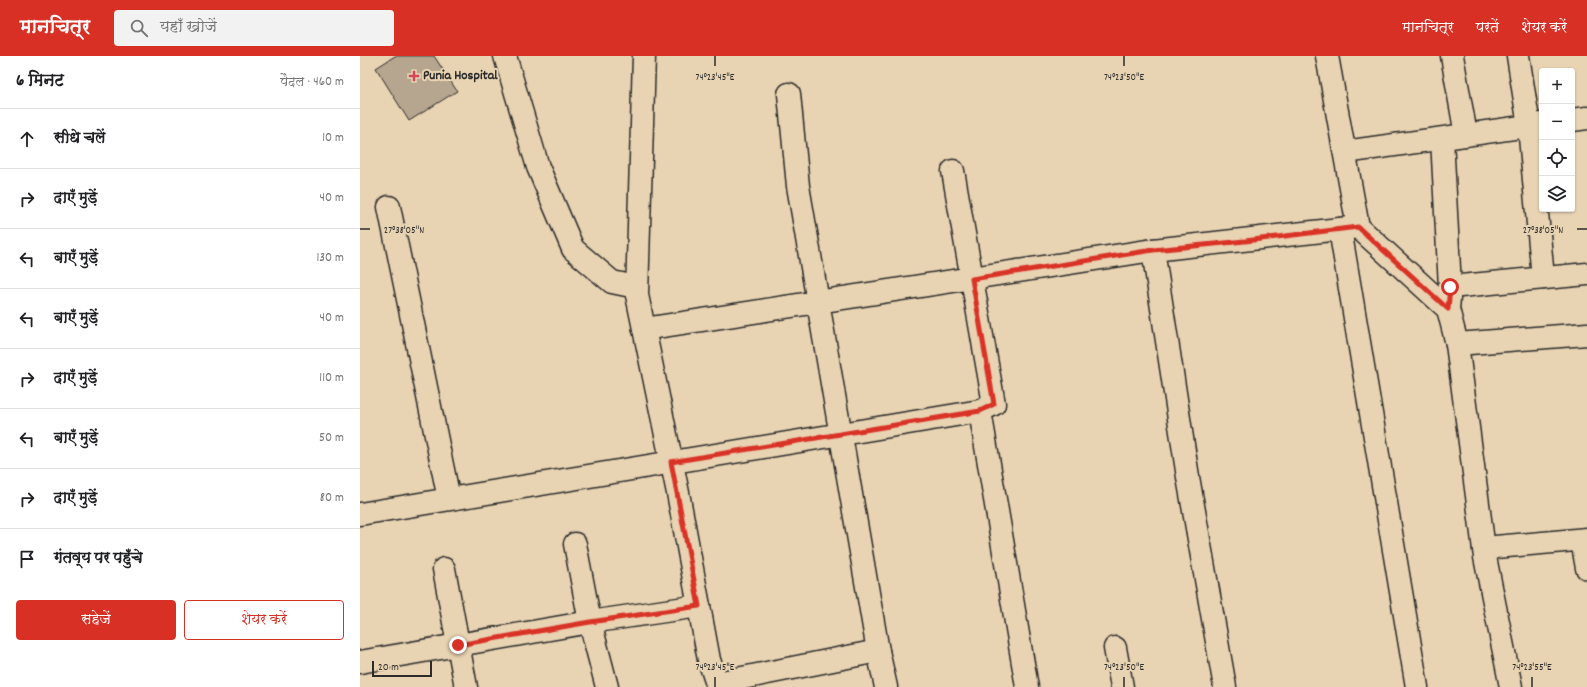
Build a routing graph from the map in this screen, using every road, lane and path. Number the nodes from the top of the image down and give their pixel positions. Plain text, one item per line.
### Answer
1 (505, 56) edge
2 (644, 56) edge
3 (1327, 56) edge
4 (1452, 56) edge
5 (1518, 56) edge
6 (789, 94) dead end
7 (1587, 118) edge
8 (1575, 120) edge
9 (1535, 125) edge
10 (1466, 135) junction
11 (1442, 139) junction
12 (1345, 152) junction
13 (953, 171) dead end
14 (389, 207) dead end
15 (1349, 228) junction
16 (1153, 250) junction
17 (1587, 274) edge
18 (1543, 278) junction
19 (972, 279) junction
20 (636, 287) junction
21 (1450, 287) junction
22 (817, 302) junction
23 (1448, 309) junction
24 (644, 329) junction
25 (1587, 334) edge
26 (1457, 344) junction
27 (980, 411) junction
28 (840, 434) junction
29 (671, 462) junction
30 (449, 499) junction
31 (360, 514) edge
32 (1584, 540) edge
33 (575, 544) dead end
34 (1484, 548) junction
35 (1587, 568) edge
36 (444, 569) dead end
37 (699, 606) junction
38 (590, 622) junction
39 (458, 645) junction
40 (1115, 648) dead end
41 (878, 651) junction
42 (360, 662) edge
43 (718, 685) edge
44 (466, 687) edge
45 (607, 687) edge
46 (886, 687) edge
47 (1026, 687) edge
48 (1122, 687) edge
49 (1225, 687) edge
50 (1417, 687) edge
51 (1511, 687) edge

1 - 20 street
2 - 20 street
3 - 12 street
4 - 10 street
5 - 9 street
6 - 22 street
7 - 8 street
9 - 10 street
9 - 18 street
10 - 11 street
11 - 12 street
11 - 21 street
12 - 15 street
13 - 19 street
14 - 30 street
15 - 16 street
15 - 23 street
15 - 50 street
16 - 19 street
16 - 49 street
17 - 18 street
18 - 21 street
19 - 22 street
19 - 27 street
20 - 24 street
21 - 23 street
22 - 24 street
22 - 28 street
23 - 26 street
24 - 29 street
25 - 26 street
26 - 34 street
27 - 28 street
27 - 47 street
28 - 29 street
28 - 41 street
29 - 30 street
29 - 37 street
30 - 31 street
32 - 34 street
32 - 35 street
33 - 38 street
34 - 51 street
36 - 39 street
37 - 38 street
37 - 43 street
38 - 39 street
38 - 45 street
39 - 42 street
39 - 44 street
40 - 48 street
41 - 43 street
41 - 46 street

